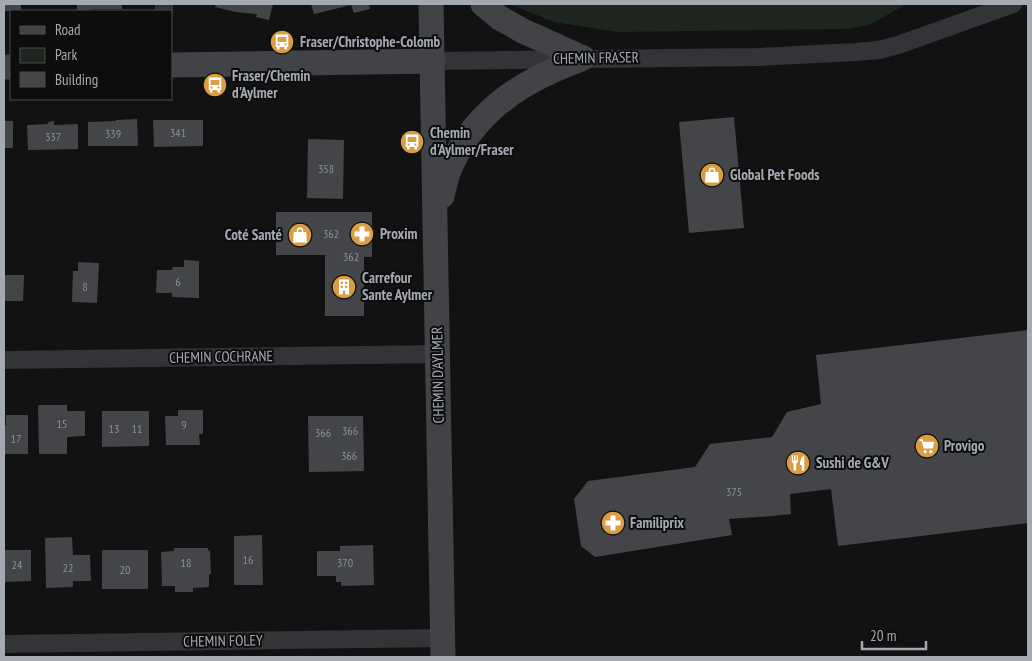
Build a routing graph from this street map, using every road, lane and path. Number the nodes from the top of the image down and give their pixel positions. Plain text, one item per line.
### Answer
1 (432, 4) edge
2 (483, 4) edge
3 (1013, 4) edge
4 (584, 58) junction
5 (433, 61) junction
6 (172, 65) edge
7 (436, 220) junction
8 (438, 354) junction
9 (4, 360) edge
10 (4, 644) edge
11 (443, 648) edge

1 - 5 main road, CHEMIN D'AYLMER
2 - 4 main road
3 - 4 street, CHEMIN FRASER
4 - 5 street, CHEMIN FRASER
4 - 7 main road
5 - 6 main road, CHEMIN FRASER
5 - 7 main road, CHEMIN D'AYLMER
7 - 8 main road, CHEMIN D'AYLMER
8 - 9 street, CHEMIN COCHRANE
8 - 11 main road, CHEMIN D'AYLMER
10 - 11 street, CHEMIN FOLEY

